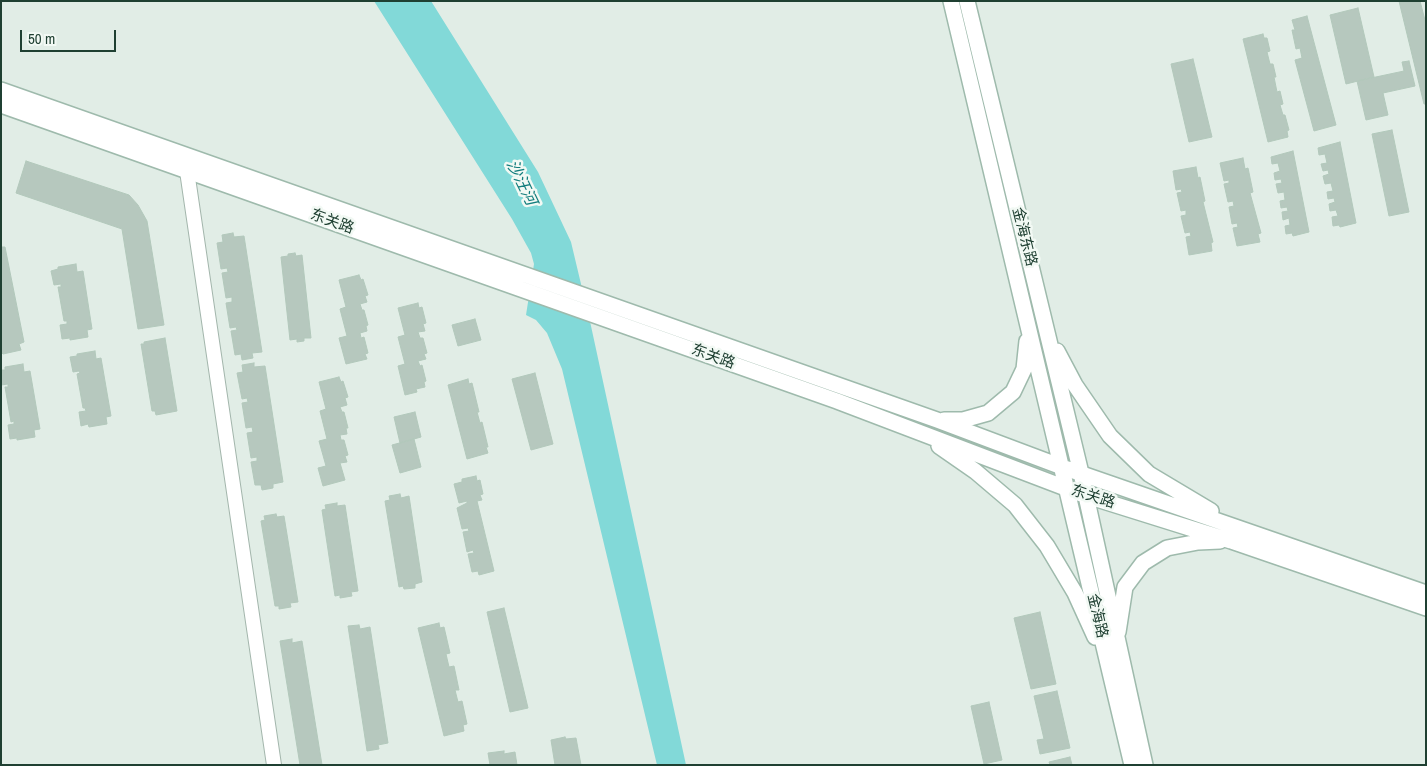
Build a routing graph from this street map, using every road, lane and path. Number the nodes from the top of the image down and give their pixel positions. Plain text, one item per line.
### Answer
1 (951, 1) edge
2 (967, 1) edge
3 (1, 90) edge
4 (1, 105) edge
5 (188, 171) junction
6 (1028, 327) junction
7 (1046, 330) junction
8 (937, 420) junction
9 (919, 432) junction
10 (1062, 467) junction
11 (1081, 473) junction
12 (1067, 488) junction
13 (1084, 495) junction
14 (1234, 534) junction
15 (1426, 593) edge
16 (1426, 608) edge
17 (1117, 641) junction
18 (1111, 674) junction
19 (274, 765) edge
20 (1132, 765) edge
21 (1145, 765) edge

1 - 6 main road, 金海东路
2 - 7 main road, 金海东路
3 - 8 main road, 东关路
4 - 5 main road, 东关路
5 - 9 main road, 东关路
5 - 19 street
6 - 8 main road
6 - 10 main road, 金海东路
7 - 11 main road, 金海东路
7 - 14 main road
8 - 10 main road, 东关路
9 - 12 main road, 东关路
9 - 18 main road
10 - 11 main road, 东关路
10 - 12 main road, 金海路
11 - 13 main road, 金海路
11 - 14 main road, 东关路
12 - 13 main road, 东关路
12 - 18 main road, 金海路
13 - 14 main road, 东关路
13 - 17 main road, 金海路
14 - 15 main road, 东关路
14 - 16 main road, 东关路
14 - 17 main road
17 - 21 main road, 金海路
18 - 20 main road, 金海路

